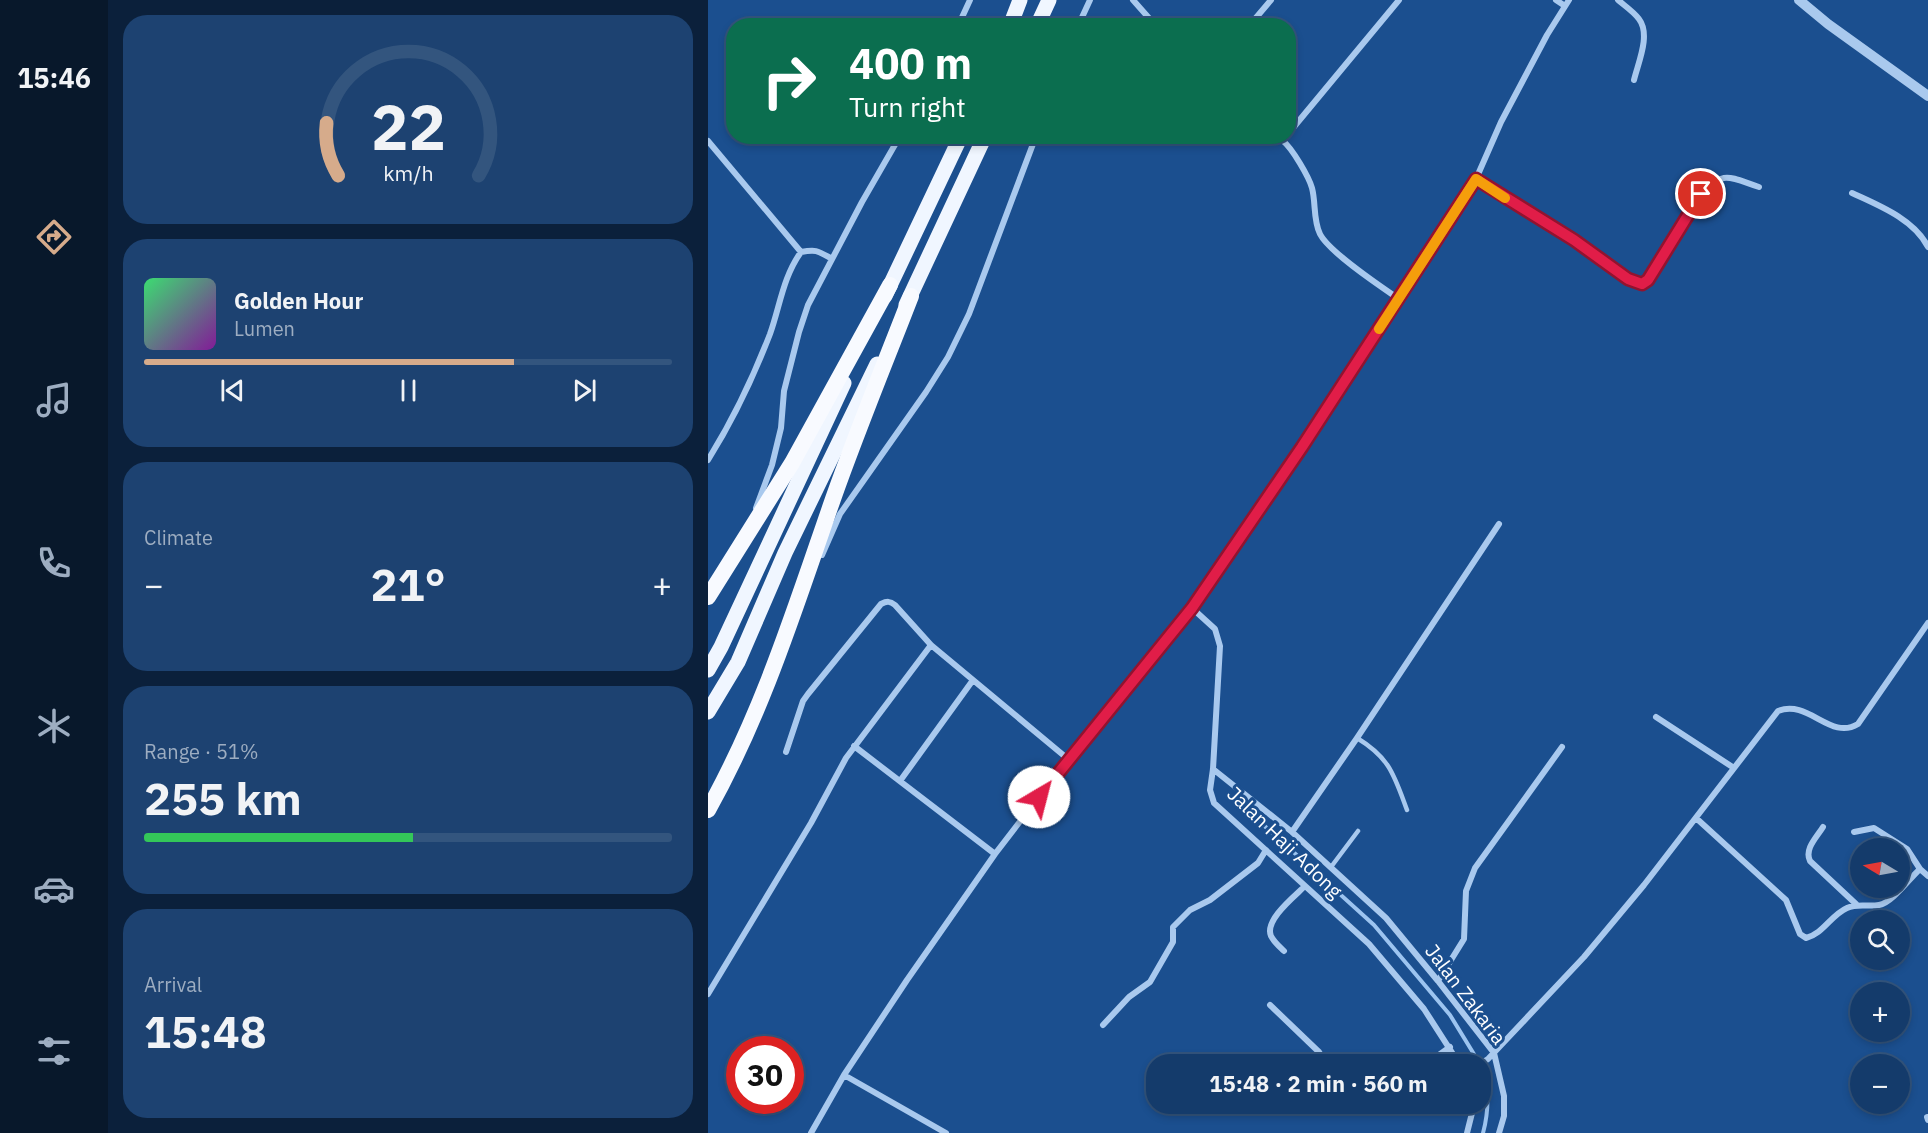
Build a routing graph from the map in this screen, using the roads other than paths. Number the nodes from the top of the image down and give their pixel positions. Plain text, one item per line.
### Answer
1 (970, 0) edge
2 (1020, 0) edge
3 (1049, 0) edge
4 (1090, 0) edge
5 (1133, 0) edge
6 (1271, 0) edge
7 (1399, 0) edge
8 (1556, 0) edge
9 (1569, 0) edge
10 (1618, 0) edge
11 (1799, 0) edge
12 (1565, 6) junction
13 (962, 18) edge
14 (1013, 18) edge
15 (1041, 18) edge
16 (1082, 18) edge
17 (1149, 18) edge
18 (1256, 18) edge
19 (1634, 80) dead end
20 (1928, 96) edge
21 (1296, 125) edge
22 (708, 141) edge
23 (896, 144) edge
24 (957, 144) edge
25 (981, 144) edge
26 (1033, 144) edge
27 (1290, 144) edge
28 (1476, 179) junction
29 (1759, 187) dead end
30 (1852, 193) dead end
31 (1928, 247) edge
32 (801, 252) junction
33 (832, 258) junction
34 (890, 285) junction
35 (911, 296) junction
36 (1399, 299) junction
37 (708, 460) edge
38 (1499, 524) dead end
39 (744, 540) junction
40 (708, 597) edge
41 (1192, 608) junction
42 (1928, 623) edge
43 (785, 638) junction
44 (931, 645) junction
45 (708, 670) edge
46 (973, 680) junction
47 (708, 712) edge
48 (1656, 717) dead end
49 (1357, 738) junction
50 (854, 746) junction
51 (1562, 747) dead end
52 (786, 752) dead end
53 (1068, 759) junction
54 (1734, 768) junction
55 (1213, 770) junction
56 (900, 781) junction
57 (708, 810) edge
58 (1407, 810) dead end
59 (1696, 818) junction
60 (1823, 827) dead end
61 (1358, 831) dead end
62 (1292, 832) junction
63 (1854, 832) dead end
64 (1266, 850) junction
65 (995, 854) junction
66 (1331, 867) junction
67 (1920, 869) junction
68 (1928, 876) edge
69 (1305, 886) junction
70 (1857, 904) junction
71 (1284, 951) dead end
72 (1438, 981) junction
73 (708, 994) edge
74 (1270, 1005) dead end
75 (1103, 1025) dead end
76 (1450, 1047) junction
77 (1321, 1054) edge
78 (1440, 1054) edge
79 (1454, 1054) edge
80 (1490, 1054) edge
81 (1491, 1056) joint
82 (844, 1075) junction
83 (1472, 1114) edge
84 (811, 1133) edge
85 (946, 1133) edge
86 (1467, 1133) edge
87 (1499, 1133) edge

1 - 13 street
2 - 14 main road
3 - 15 main road
4 - 16 street
5 - 17 street
6 - 18 street
7 - 21 street
8 - 12 street
9 - 12 street
10 - 19 street
11 - 20 street
12 - 28 street
22 - 32 street
23 - 33 street
24 - 34 main road
25 - 35 main road
26 - 43 street
27 - 36 street
28 - 29 street
28 - 36 street
30 - 31 street
32 - 33 street
32 - 37 street
33 - 39 street
34 - 39 highway
34 - 45 main road
35 - 43 highway
35 - 47 main road
36 - 41 street
38 - 49 street
39 - 40 highway
41 - 53 street
41 - 55 street, Jalan Haji Adong
42 - 54 street
43 - 57 highway
44 - 46 street
44 - 50 street
44 - 52 street
46 - 53 street
46 - 56 street
48 - 54 street
49 - 58 lane
49 - 62 street
50 - 56 street
50 - 73 street
51 - 72 street
53 - 65 street
54 - 59 street
55 - 62 street, Jalan Zakaria
55 - 64 street, Jalan Haji Adong
56 - 65 street
59 - 70 street
59 - 81 street
60 - 70 street
61 - 66 lane
62 - 66 street, Jalan Zakaria
63 - 67 street
64 - 69 street, Jalan Haji Adong
64 - 75 street
65 - 82 street
66 - 72 street, Jalan Zakaria
67 - 68 street
67 - 70 street
69 - 71 street
69 - 76 street, Jalan Haji Adong
72 - 80 street, Jalan Zakaria
74 - 77 street
76 - 78 street
76 - 79 street, Jalan Haji Adong
81 - 87 street, Jalan Zakaria
82 - 84 street
82 - 85 street
83 - 86 street

